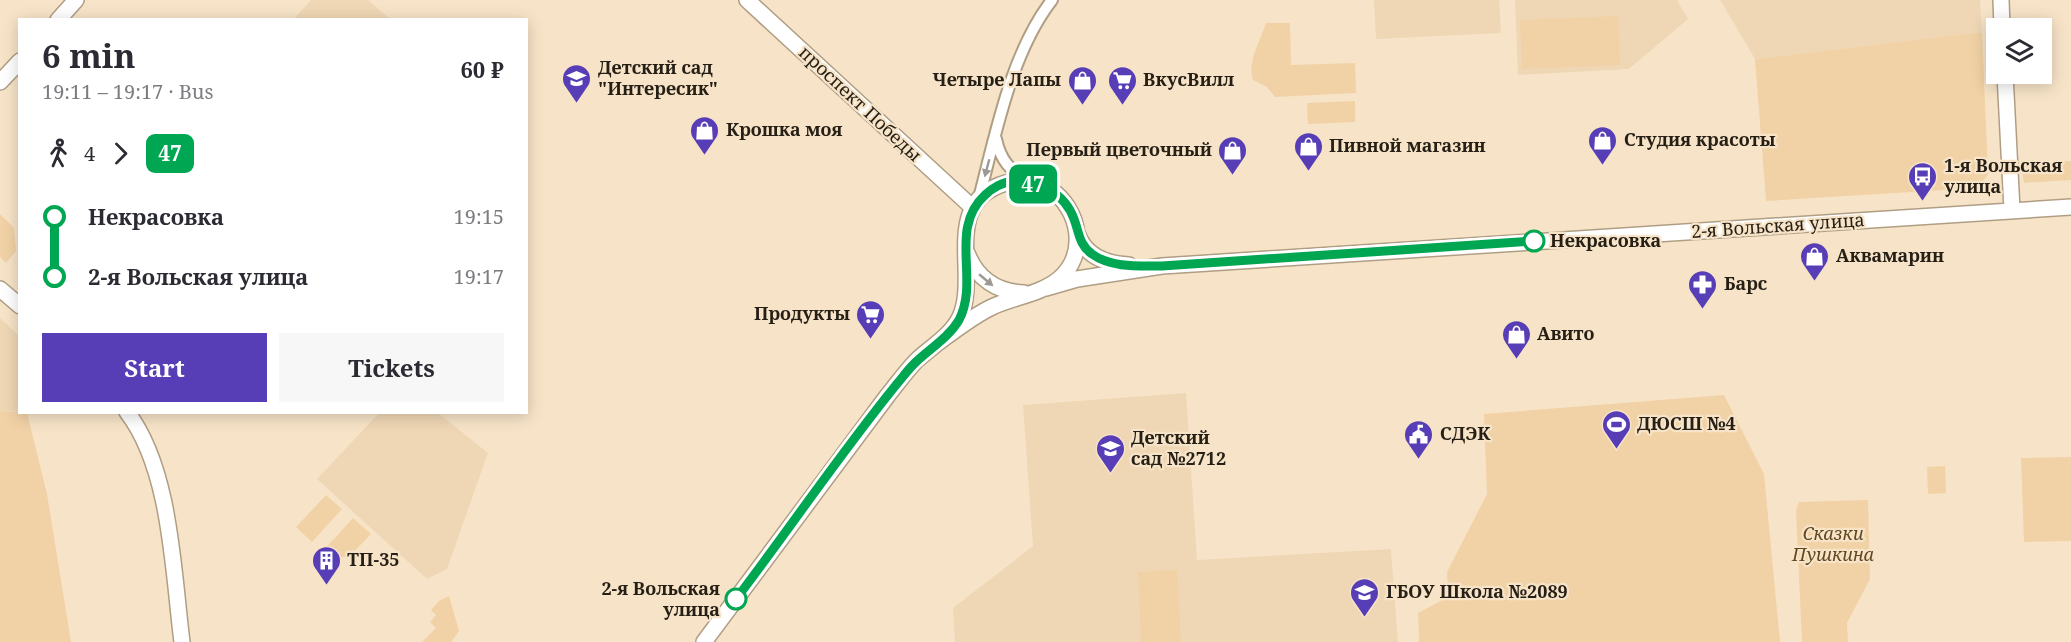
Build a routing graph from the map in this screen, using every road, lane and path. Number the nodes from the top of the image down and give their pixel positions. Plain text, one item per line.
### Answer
1 (76, 0) edge
2 (747, 0) edge
3 (1052, 0) edge
4 (2001, 0) edge
5 (60, 18) edge
6 (2002, 18) edge
7 (18, 63) edge
8 (0, 82) edge
9 (2006, 84) edge
10 (996, 136) junction
11 (1028, 182) junction
12 (976, 204) junction
13 (2071, 207) edge
14 (2012, 210) junction
15 (1077, 232) junction
16 (965, 240) junction
17 (1162, 266) junction
18 (0, 288) edge
19 (1046, 288) junction
20 (1030, 293) junction
21 (18, 304) edge
22 (935, 345) junction
23 (128, 414) edge
24 (182, 642) edge
25 (705, 642) edge

1 - 5 main road
2 - 12 main road, проспект Победы
3 - 10 street
4 - 6 main road
7 - 8 main road
9 - 14 main road
10 - 11 street
10 -> 12 street
11 - 12 main road
11 - 15 main road
12 - 16 main road
13 - 14 main road, 2-я Вольская улица
14 - 17 main road, 2-я Вольская улица
15 - 17 main road, 2-я Вольская улица
15 - 19 main road
16 -> 20 main road
16 - 22 main road
17 - 19 main road, 2-я Вольская улица
18 - 21 main road
19 - 20 main road
20 - 22 main road
22 - 25 main road
23 - 24 main road

